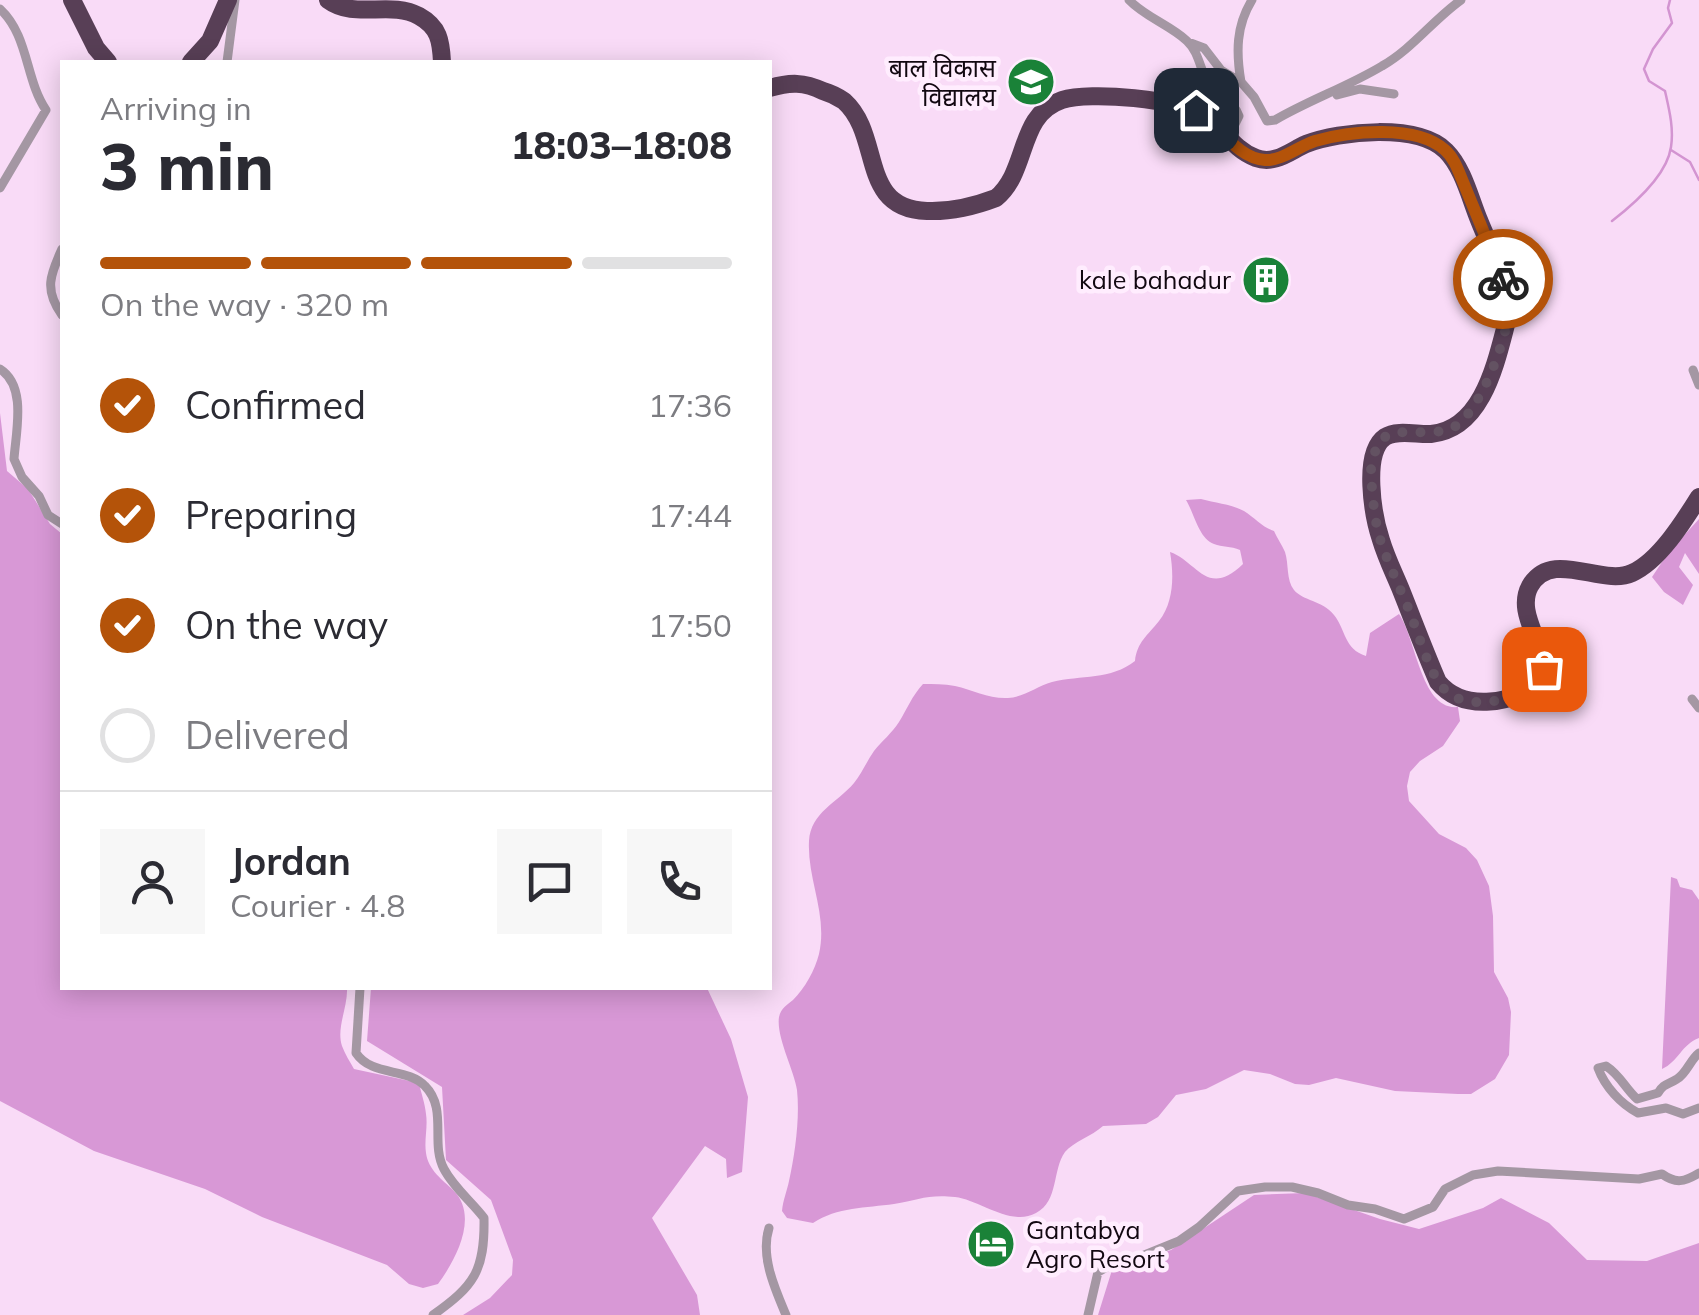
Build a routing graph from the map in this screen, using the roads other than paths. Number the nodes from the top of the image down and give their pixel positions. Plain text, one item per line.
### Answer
1 (72, 0) edge
2 (232, 0) edge
3 (328, 0) edge
4 (1128, 0) edge
5 (1252, 0) edge
6 (1462, 0) edge
7 (0, 9) edge
8 (1188, 42) junction
9 (106, 60) edge
10 (193, 60) edge
11 (228, 60) edge
12 (442, 60) edge
13 (1240, 82) junction
14 (772, 88) edge
15 (1394, 94) dead end
16 (1292, 110) junction
17 (1223, 134) junction
18 (0, 188) edge
19 (60, 252) edge
20 (60, 311) edge
21 (0, 369) edge
22 (1693, 370) dead end
23 (1699, 385) edge
24 (1699, 497) edge
25 (60, 523) edge
26 (1692, 699) dead end
27 (1699, 708) edge
28 (360, 990) edge
29 (1699, 1053) edge
30 (1699, 1108) edge
31 (1699, 1173) edge
32 (769, 1228) dead end
33 (432, 1315) edge
34 (786, 1315) edge
35 (1088, 1315) edge

1 - 9 highway
2 - 10 highway
2 - 11 street
3 - 12 highway
4 - 8 street
5 - 13 street
6 - 16 street
7 - 18 street
8 - 13 street
8 - 17 street
13 - 16 street
14 - 17 highway
15 - 16 street
17 - 24 highway
19 - 20 street
21 - 25 street
22 - 23 street
26 - 27 street
28 - 33 street
29 - 30 street
31 - 35 street
32 - 34 street

